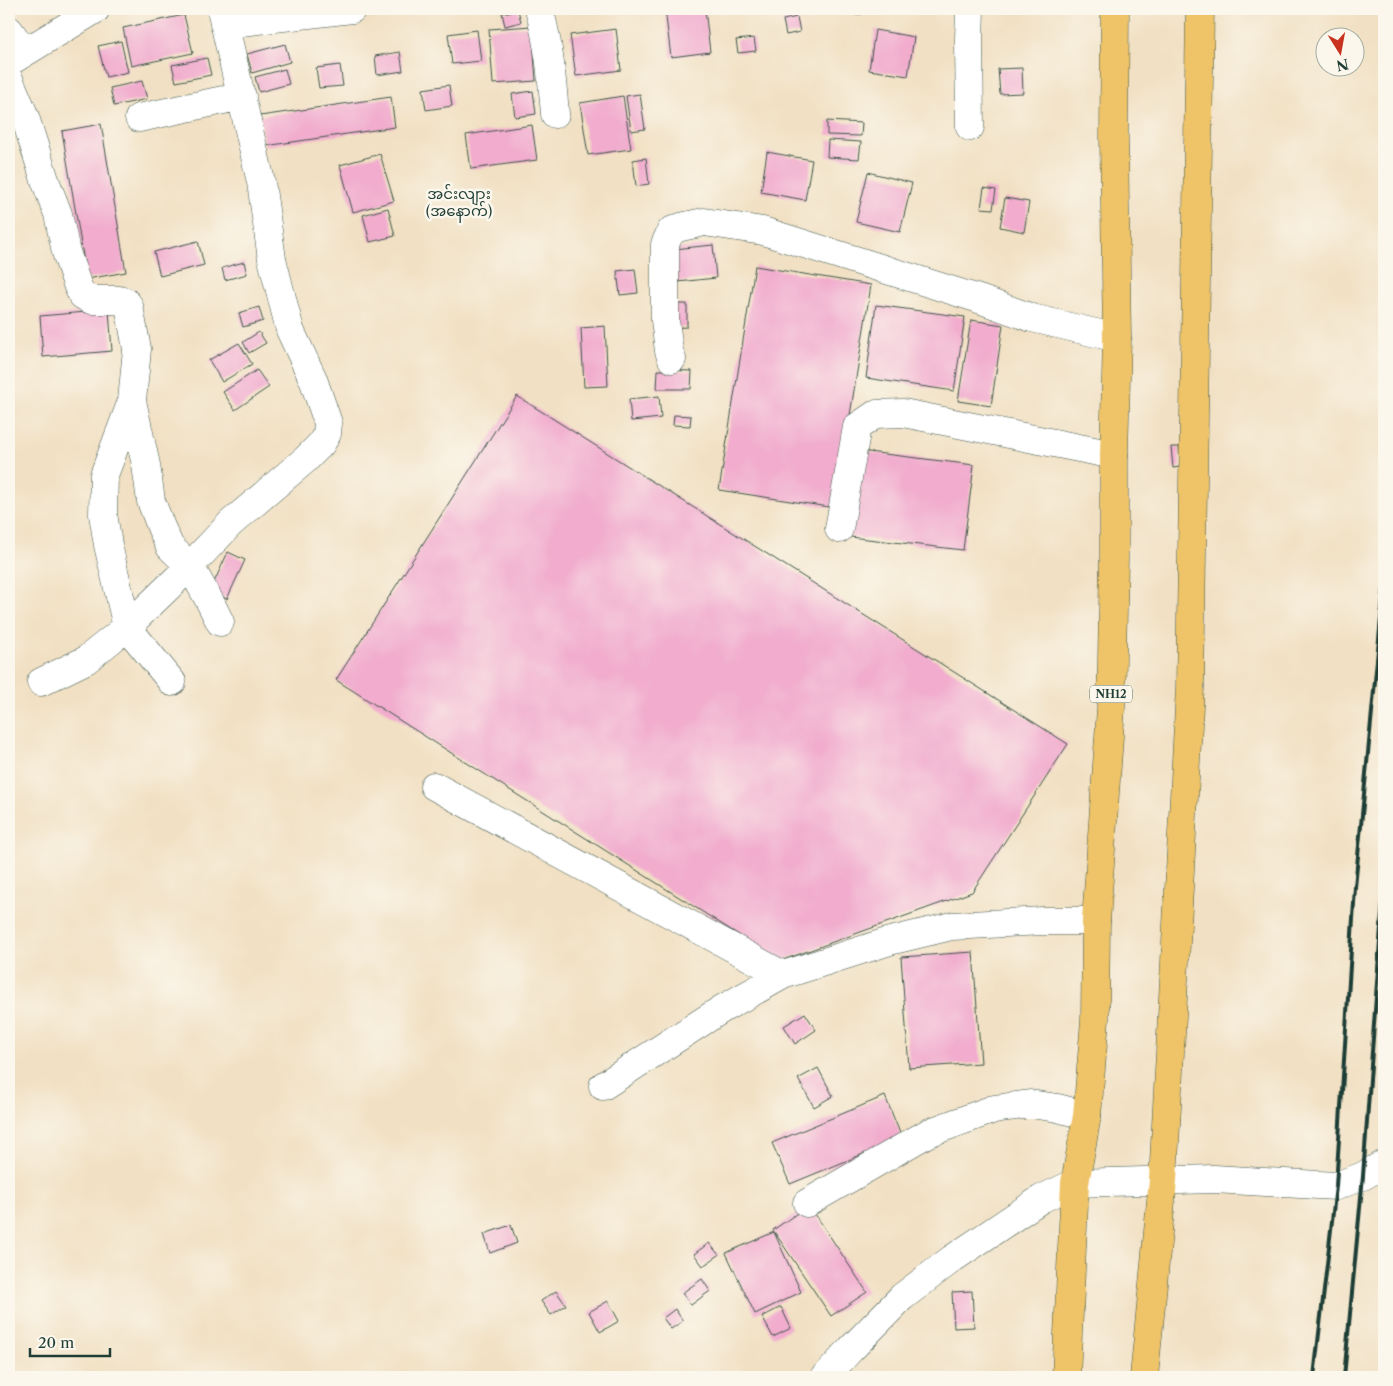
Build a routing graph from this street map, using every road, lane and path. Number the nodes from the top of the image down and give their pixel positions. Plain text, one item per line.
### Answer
1 (96, 9) edge
2 (352, 9) edge
3 (539, 9) edge
4 (970, 9) edge
5 (1115, 9) edge
6 (1200, 9) edge
7 (222, 17) edge
8 (14, 48) edge
9 (9, 79) edge
10 (242, 96) junction
11 (555, 114) dead end
12 (139, 118) dead end
13 (970, 127) dead end
14 (1117, 338) junction
15 (672, 359) dead end
16 (132, 401) junction
17 (1114, 456) junction
18 (839, 529) dead end
19 (190, 566) junction
20 (220, 622) dead end
21 (127, 627) junction
22 (41, 682) dead end
23 (172, 682) dead end
24 (434, 786) dead end
25 (1096, 921) junction
26 (783, 975) junction
27 (603, 1086) dead end
28 (1087, 1116) junction
29 (1384, 1164) edge
30 (1163, 1180) junction
31 (1075, 1183) junction
32 (807, 1203) dead end
33 (825, 1377) edge
34 (1066, 1377) edge
35 (1144, 1377) edge

1 - 8 street
2 - 7 street
3 - 11 street
4 - 13 street
5 - 14 highway, NH12
6 - 30 highway
7 - 10 street
9 - 16 street
10 - 12 street
10 - 19 street
14 - 15 street
14 - 17 highway, NH12
16 - 19 street
16 - 21 street
17 - 18 street
17 - 25 highway, NH12
19 - 20 street
19 - 21 street
21 - 22 street
21 - 23 street
24 - 26 street
25 - 26 street
25 - 28 highway, NH12
26 - 27 street
28 - 31 highway, NH12
28 - 32 street
29 - 30 street
30 - 31 street
30 - 35 highway
31 - 33 street
31 - 34 highway, NH12

